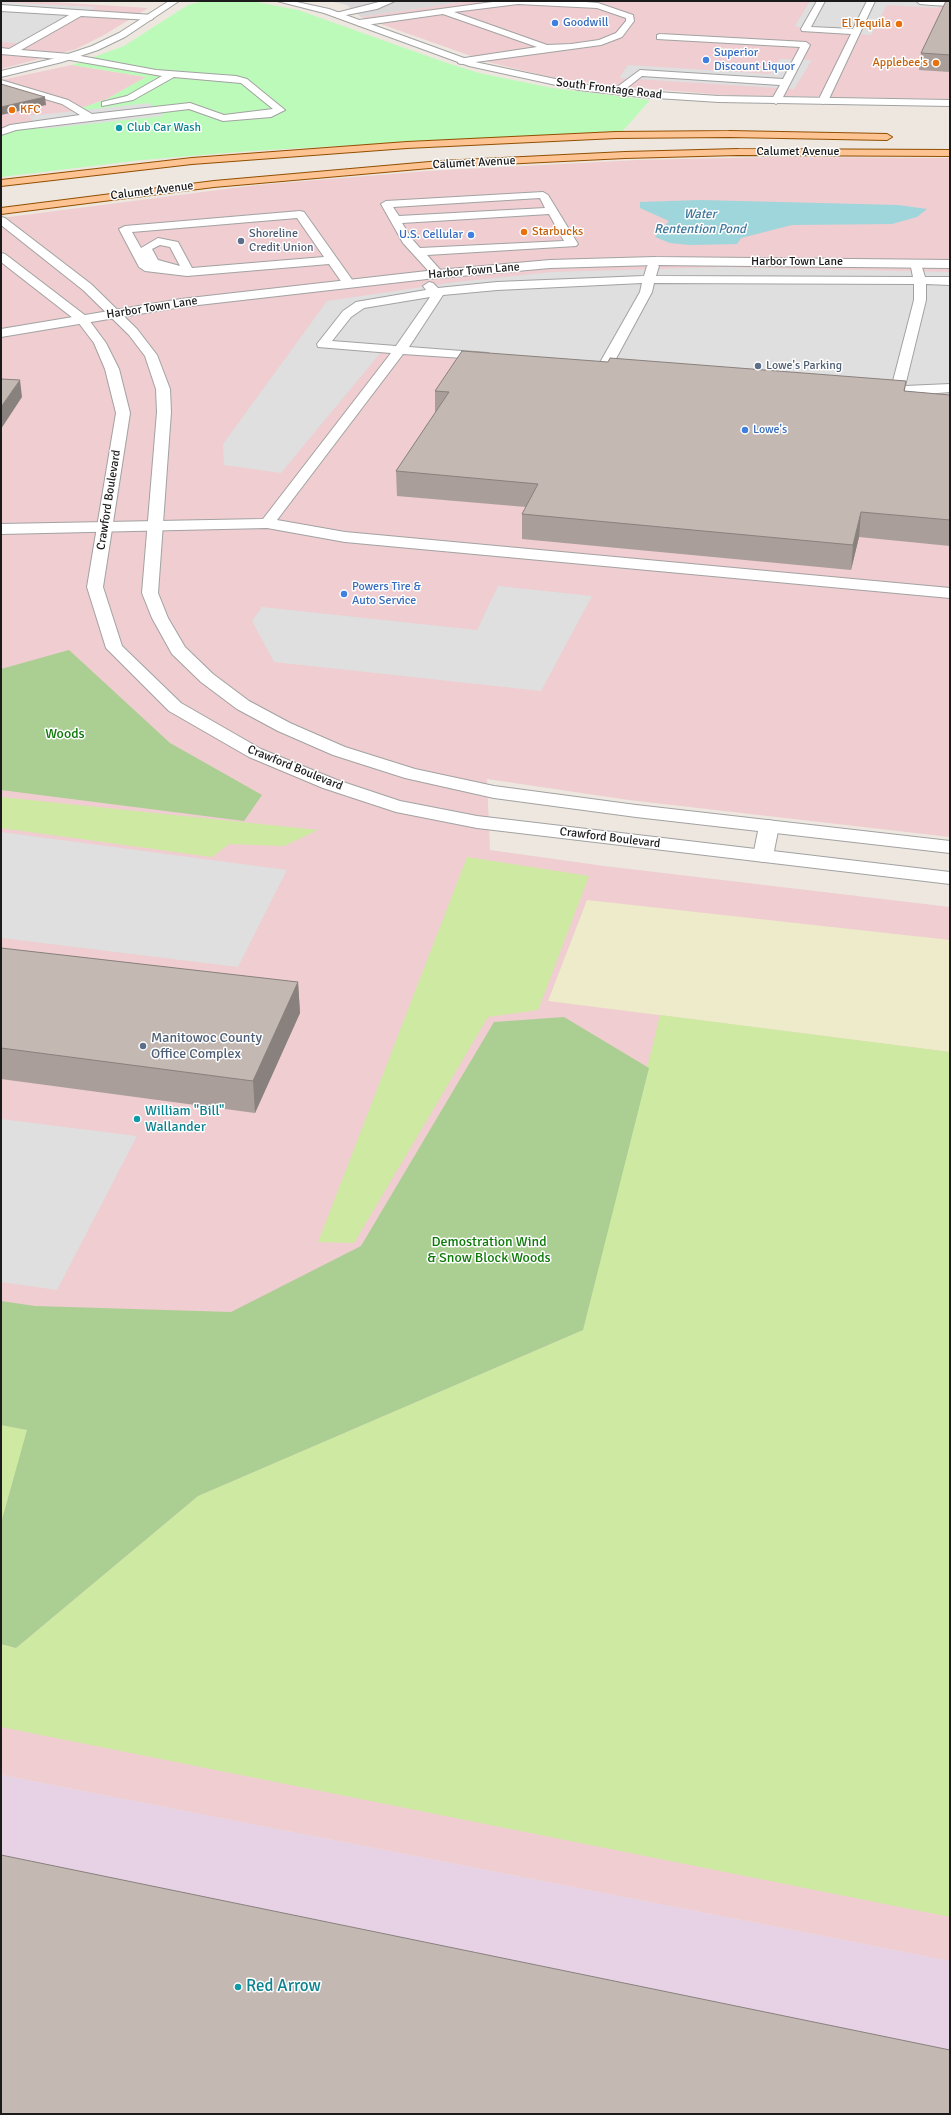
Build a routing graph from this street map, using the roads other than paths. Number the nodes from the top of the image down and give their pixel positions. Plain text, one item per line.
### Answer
1 (175, 1) edge
2 (281, 1) edge
3 (392, 1) edge
4 (821, 1) edge
5 (871, 1) edge
6 (920, 1) edge
7 (932, 2) edge
8 (950, 3) edge
9 (1, 8) edge
10 (442, 11) junction
11 (79, 13) junction
12 (336, 14) junction
13 (150, 17) junction
14 (359, 23) junction
15 (856, 32) junction
16 (660, 37) dead end
17 (1, 43) edge
18 (25, 45) junction
19 (548, 48) junction
20 (1, 51) edge
21 (12, 52) junction
22 (70, 57) junction
23 (1, 58) edge
24 (462, 61) junction
25 (1, 74) edge
26 (173, 74) junction
27 (785, 82) junction
28 (1, 83) edge
29 (28, 91) junction
30 (616, 92) junction
31 (8, 95) edge
32 (776, 101) junction
33 (823, 101) junction
34 (65, 102) junction
35 (950, 103) edge
36 (43, 108) dead end
37 (78, 109) junction
38 (90, 116) junction
39 (223, 118) junction
40 (202, 120) dead end
41 (1, 132) edge
42 (896, 137) dead end
43 (439, 143) junction
44 (950, 153) edge
45 (231, 169) dead end
46 (1, 183) edge
47 (552, 210) junction
48 (1, 211) edge
49 (1, 220) edge
50 (395, 220) junction
51 (149, 227) junction
52 (158, 241) junction
53 (418, 252) junction
54 (1, 256) edge
55 (332, 260) junction
56 (655, 261) junction
57 (916, 262) junction
58 (950, 264) edge
59 (187, 272) junction
60 (438, 274) junction
61 (419, 276) junction
62 (650, 279) junction
63 (920, 281) junction
64 (950, 282) edge
65 (349, 284) junction
66 (436, 292) junction
67 (115, 314) junction
68 (82, 319) junction
69 (1, 333) edge
70 (400, 350) junction
71 (500, 358) edge
72 (590, 365) edge
73 (606, 366) junction
74 (621, 368) edge
75 (866, 387) edge
76 (950, 388) edge
77 (897, 390) junction
78 (267, 523) junction
79 (154, 525) junction
80 (104, 526) junction
81 (1, 529) edge
82 (950, 593) edge
83 (769, 826) junction
84 (950, 847) edge
85 (763, 856) junction
86 (950, 878) edge

1 - 13 street
2 - 12 street, South Frontage Road
3 - 12 street
4 - 15 street
5 - 15 street
6 - 7 street
7 - 8 street
9 - 11 street
10 - 14 street
10 - 19 street
10 - 19 street
11 - 13 street
11 - 18 street
12 - 14 street, South Frontage Road
13 - 22 street
14 - 24 street, South Frontage Road
15 - 33 street
16 - 27 street
17 - 18 street
18 - 21 street
19 - 24 street
20 - 21 street
21 - 22 street
21 - 23 street
22 - 25 street
22 - 26 street
24 - 30 street, South Frontage Road
26 - 37 street
26 - 39 street
27 - 30 street
27 - 32 street
28 - 29 street
29 - 31 street
29 - 34 street
30 - 32 street, South Frontage Road
32 - 33 street, South Frontage Road
33 - 35 street, South Frontage Road
34 - 36 street
34 - 37 street
37 - 38 street
38 - 39 street
38 - 41 street
39 - 40 street
42 - 43 main road, Calumet Avenue
43 - 45 main road
43 - 46 main road, Calumet Avenue
44 - 48 main road, Calumet Avenue
47 - 50 street
47 - 50 street
47 - 53 street
49 - 67 street
50 - 53 street
51 - 52 street
51 - 55 street
51 - 59 street
52 - 59 street
52 - 59 street
53 - 60 street
54 - 68 street, Crawford Boulevard
55 - 59 street
55 - 65 street
56 - 57 street, Harbor Town Lane
56 - 60 street, Harbor Town Lane
56 - 62 street
57 - 58 street, Harbor Town Lane
57 - 63 street
60 - 61 street, Harbor Town Lane
61 - 65 street, Harbor Town Lane
61 - 66 street
62 - 63 street
62 - 66 street
62 - 73 street
63 - 64 street
63 - 77 street
65 - 67 street, Harbor Town Lane
66 - 70 street
66 - 70 street
67 - 68 street, Harbor Town Lane
67 - 79 street
68 - 69 street, Harbor Town Lane
68 - 80 street, Crawford Boulevard
70 - 71 street
70 - 78 street
72 - 73 street
73 - 74 street
75 - 77 street
76 - 77 street
78 - 79 street
78 - 82 street
79 - 80 street
79 - 83 street
80 - 81 street
80 - 85 street, Crawford Boulevard
83 - 84 street
83 - 85 street
85 - 86 street, Crawford Boulevard

